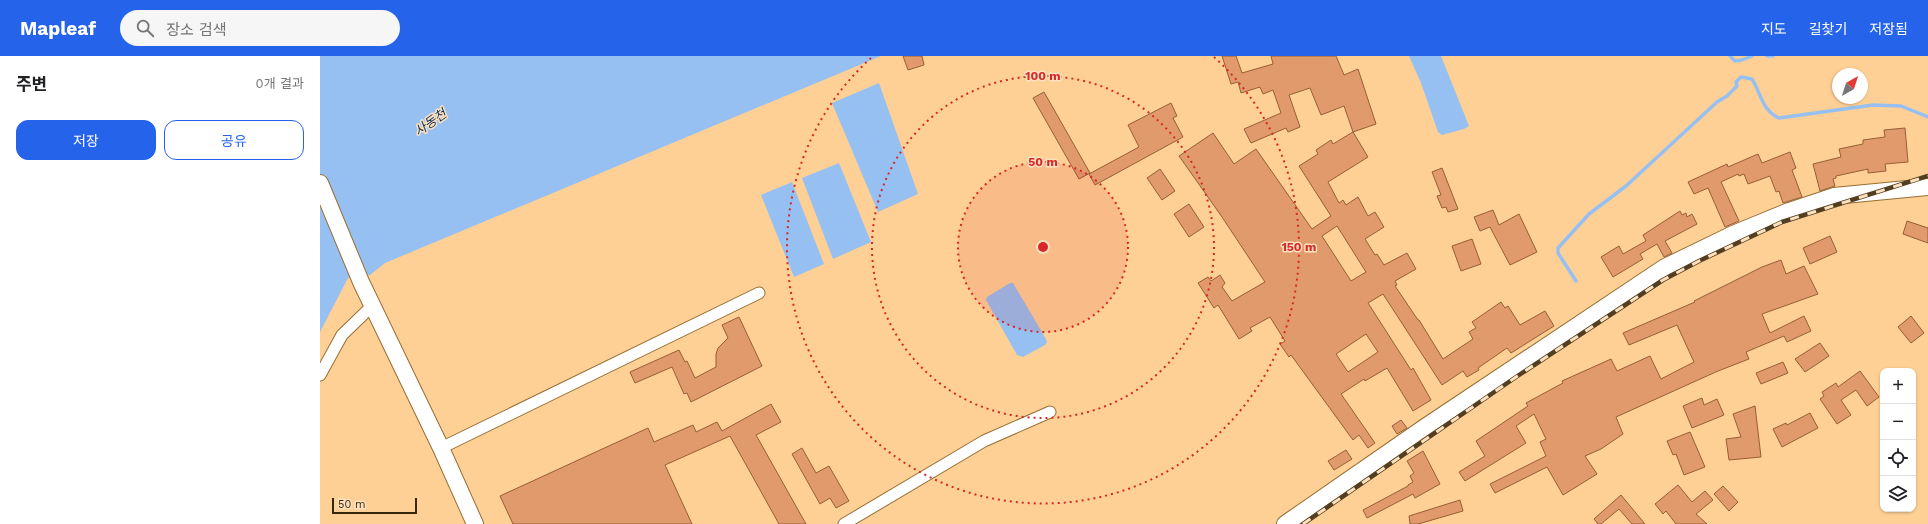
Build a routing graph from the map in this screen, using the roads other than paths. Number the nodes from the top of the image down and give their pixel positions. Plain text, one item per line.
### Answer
1 (320, 183) edge
2 (1928, 187) edge
3 (759, 293) dead end
4 (373, 305) junction
5 (320, 375) edge
6 (1050, 412) dead end
7 (441, 448) junction
8 (475, 524) edge
9 (844, 524) edge
10 (1285, 524) edge

1 - 4 main road
2 - 10 main road
3 - 7 street
4 - 5 street
4 - 7 main road
6 - 9 street
7 - 8 main road

